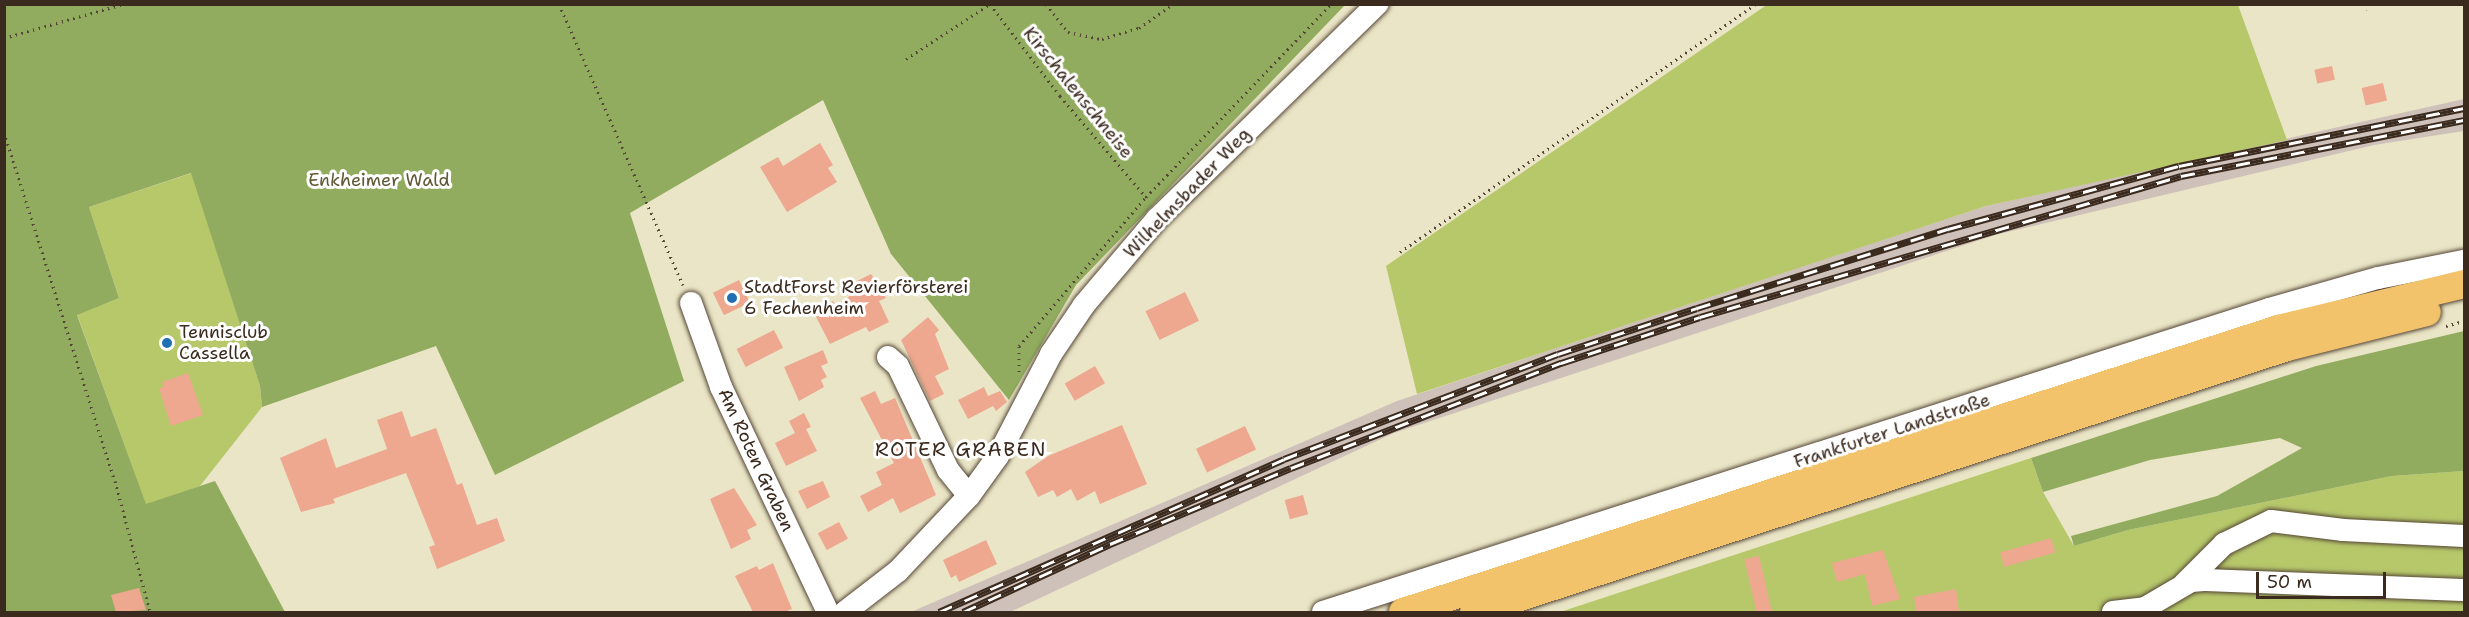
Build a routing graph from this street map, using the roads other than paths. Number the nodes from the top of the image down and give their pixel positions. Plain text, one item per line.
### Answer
1 (1377, 4) edge
2 (2464, 261) edge
3 (2464, 284) edge
4 (691, 303) road end
5 (2464, 304) edge
6 (888, 357) dead end
7 (969, 496) junction
8 (2464, 536) edge
9 (2184, 584) junction
10 (2464, 590) edge
11 (828, 612) edge
12 (845, 612) edge
13 (1323, 612) edge
14 (1403, 612) edge
15 (1474, 612) edge
16 (2113, 612) edge

1 - 7 street, Wilhelmsbader Weg
2 - 13 street, Frankfurter Landstraße
3 - 14 main road
4 - 11 street, Am Roten Graben
5 - 15 main road
6 - 7 street
7 - 12 street, Wilhelmsbader Weg
8 - 9 street
9 - 10 street
9 - 16 street

